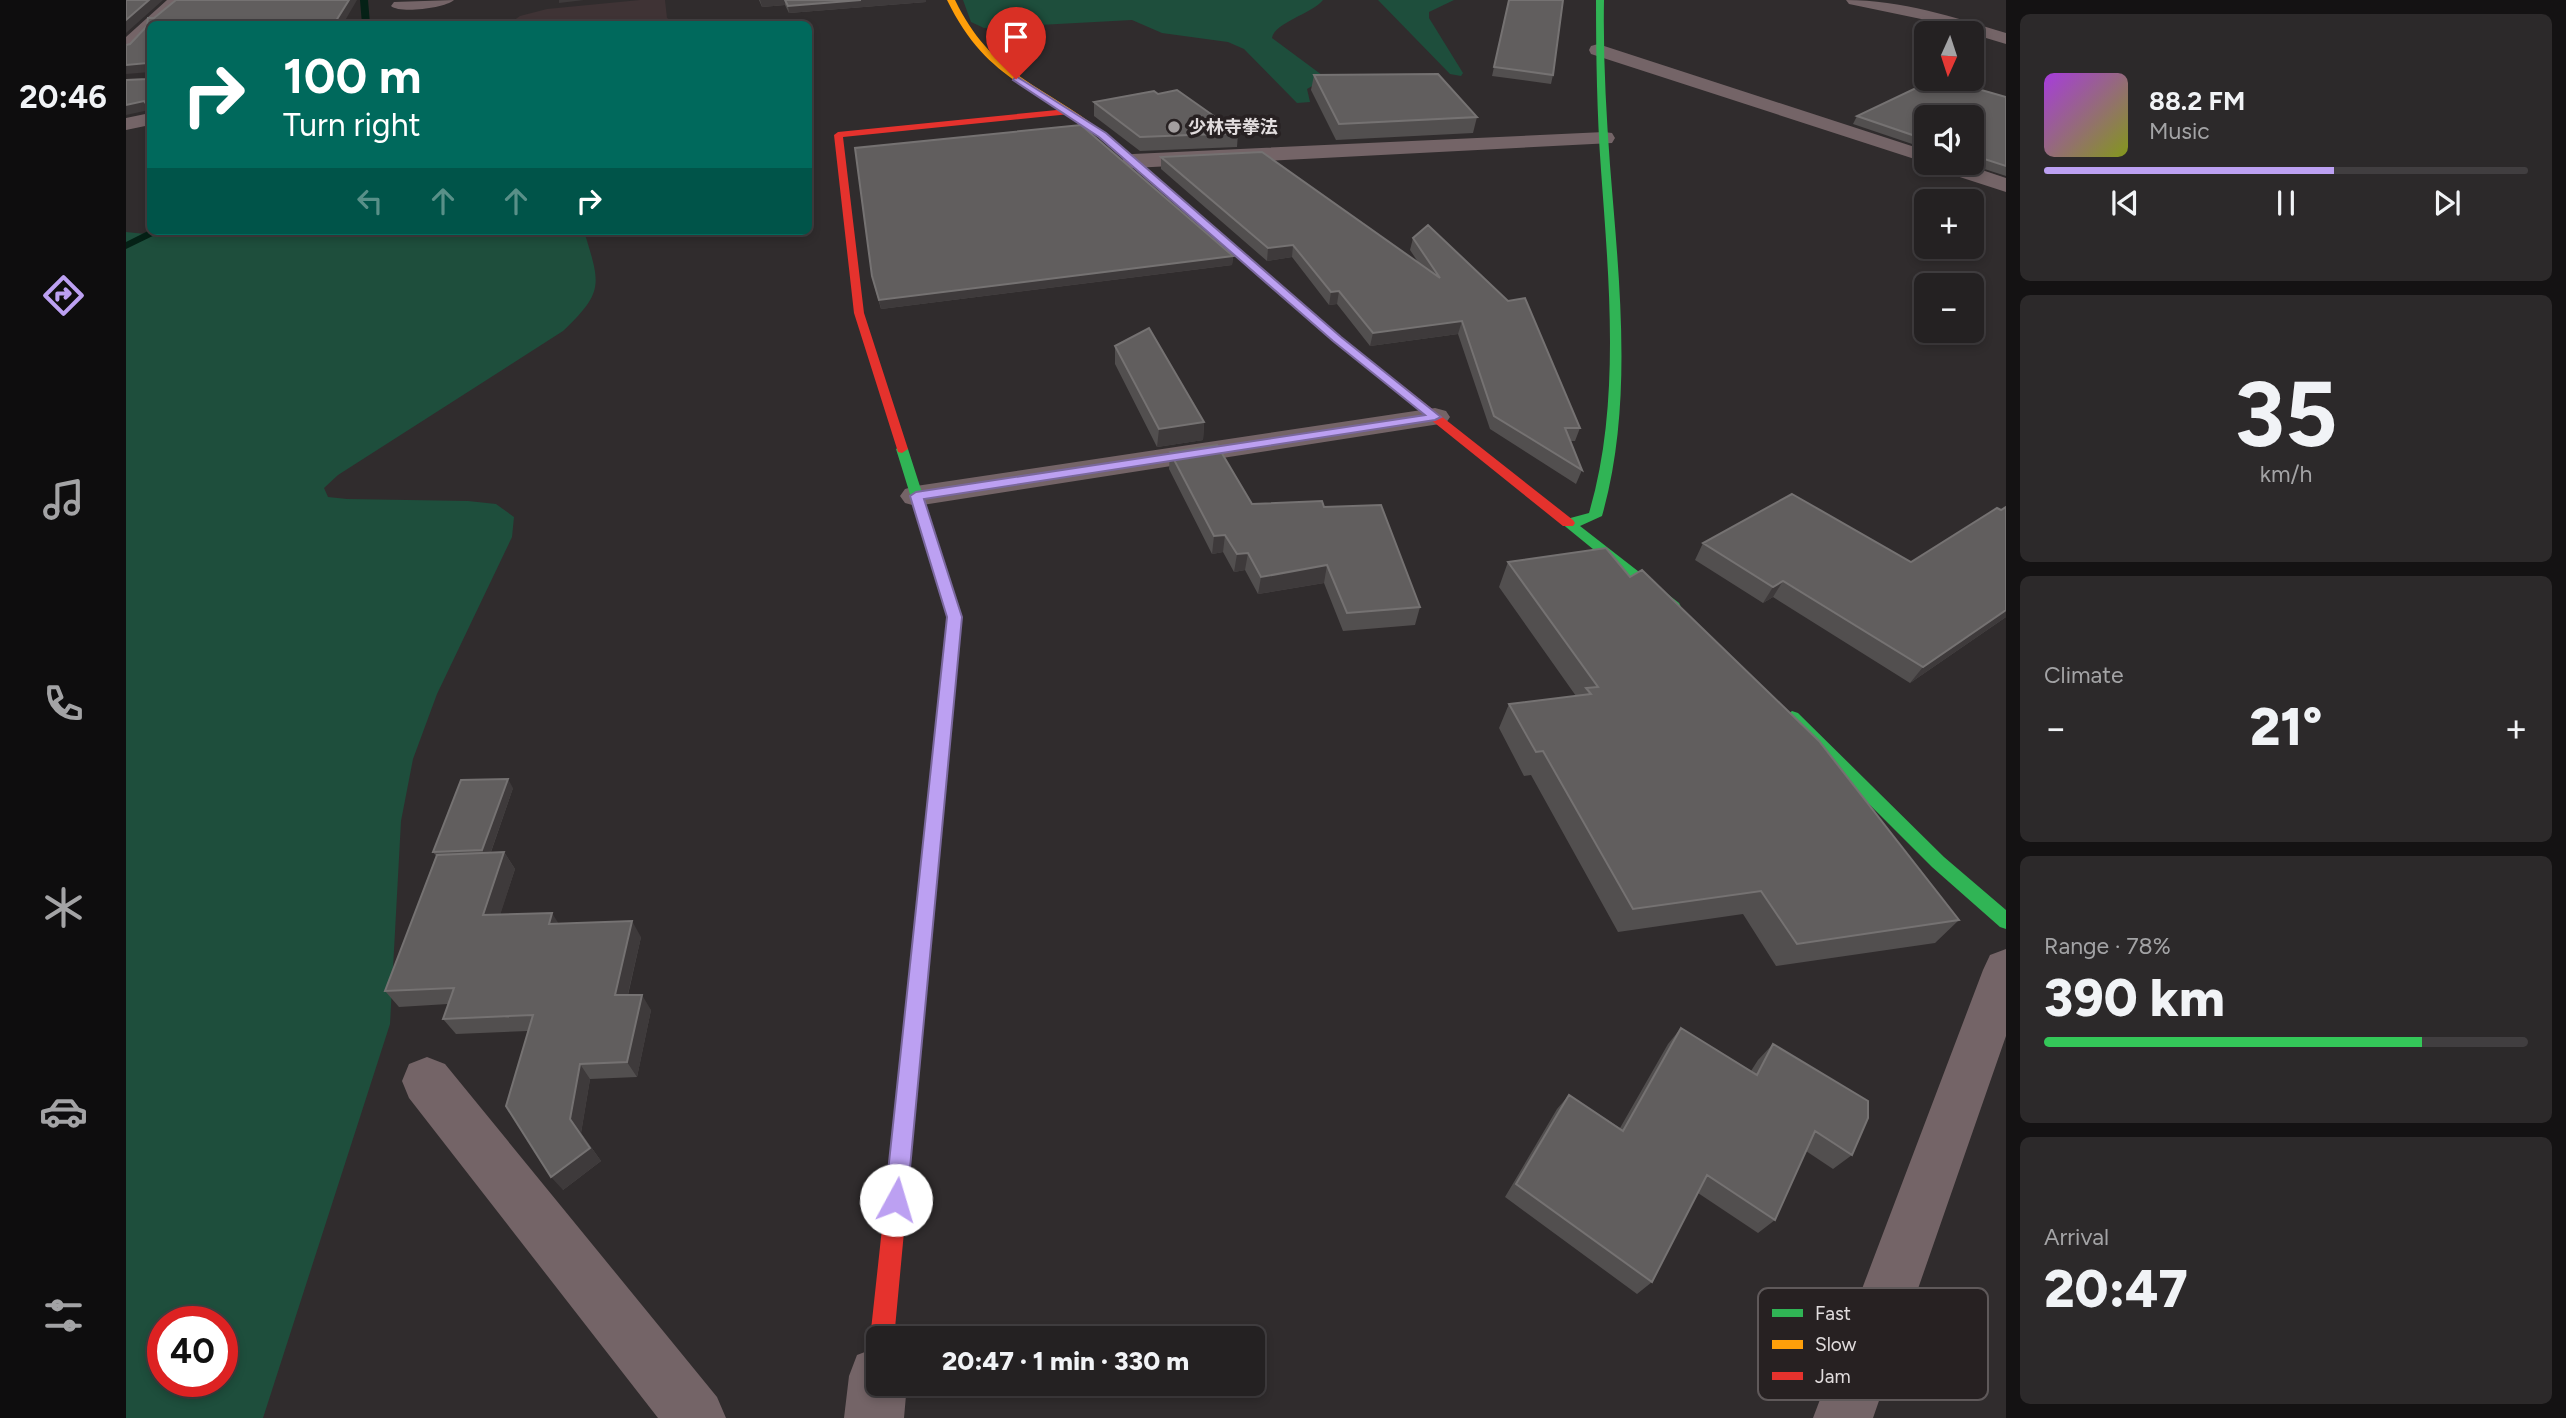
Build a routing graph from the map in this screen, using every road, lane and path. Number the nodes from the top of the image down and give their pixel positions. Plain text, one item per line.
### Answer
1 (178, 0) edge
2 (445, 0) edge
3 (951, 0) edge
4 (1601, 0) edge
5 (1855, 0) edge
6 (399, 3) edge
7 (1953, 5) dead end
8 (1930, 16) junction
9 (149, 21) edge
10 (404, 21) edge
11 (133, 33) edge
12 (2006, 38) edge
13 (126, 47) edge
14 (1598, 50) junction
15 (1067, 112) junction
16 (147, 120) edge
17 (126, 124) edge
18 (1604, 138) junction
19 (1914, 154) edge
20 (1133, 161) junction
21 (1976, 175) edge
22 (2006, 185) edge
23 (1435, 417) junction
24 (916, 496) junction
25 (1570, 525) junction
26 (1684, 615) edge
27 (1776, 701) edge
28 (2006, 921) edge
29 (2006, 970) edge
30 (427, 1081) dead end
31 (1890, 1288) edge
32 (883, 1326) edge
33 (876, 1396) edge
34 (1850, 1400) edge
35 (696, 1418) edge
36 (874, 1418) edge
37 (1843, 1418) edge

1 - 9 street
2 - 6 street
3 - 15 street
4 - 14 street
5 - 8 street
6 - 10 street
7 - 8 street
8 - 12 street
11 - 13 street
14 - 18 street
14 - 19 street
15 - 20 street
15 - 24 street
16 - 17 street
18 - 20 street
18 - 25 street
20 - 23 street
21 - 22 street
23 - 24 street
23 - 25 street
24 - 32 street
25 - 26 street
27 - 28 street
29 - 31 street
30 - 35 street
33 - 36 street
34 - 37 street

